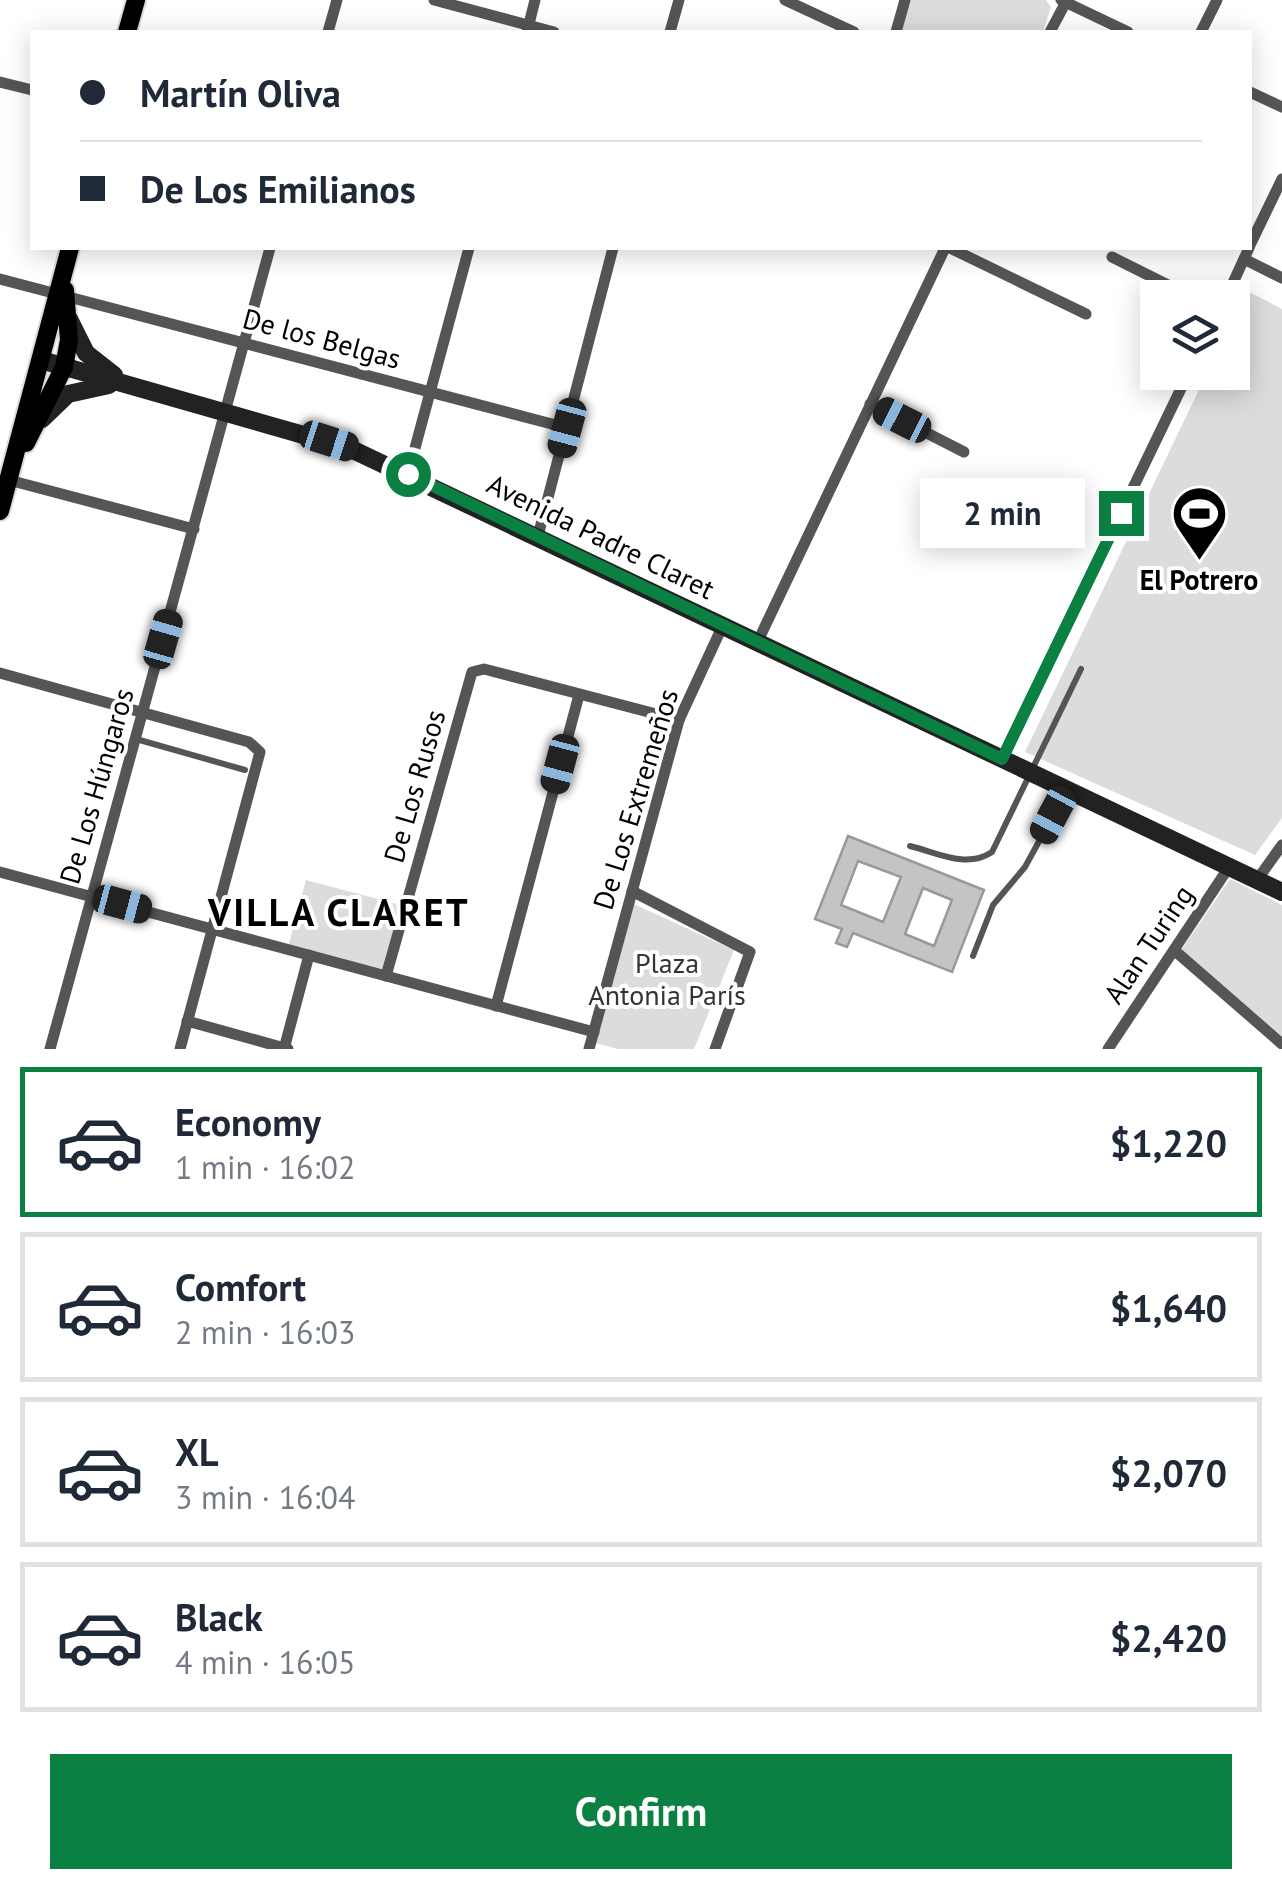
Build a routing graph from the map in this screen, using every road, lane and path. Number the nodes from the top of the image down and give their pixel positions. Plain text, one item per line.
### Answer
1 (136, 0) edge
2 (337, 0) edge
3 (434, 0) edge
4 (535, 0) edge
5 (679, 0) edge
6 (905, 0) edge
7 (1217, 0) edge
8 (790, 1) edge
9 (1064, 1) edge
10 (528, 29) edge
11 (128, 30) edge
12 (329, 30) edge
13 (671, 30) edge
14 (850, 30) edge
15 (897, 30) edge
16 (1051, 30) edge
17 (1124, 30) edge
18 (1202, 30) edge
19 (0, 82) edge
20 (30, 90) edge
21 (1252, 93) edge
22 (1282, 108) edge
23 (1282, 179) edge
24 (1254, 227) edge
25 (70, 250) edge
26 (269, 250) edge
27 (468, 250) edge
28 (612, 250) edge
29 (946, 250) edge
30 (951, 250) edge
31 (1248, 250) edge
32 (1112, 257) dead end
33 (1282, 278) edge
34 (0, 279) edge
35 (1158, 280) edge
36 (1234, 280) edge
37 (62, 298) junction
38 (1086, 314) dead end
39 (245, 343) junction
40 (40, 360) junction
41 (64, 367) junction
42 (146, 390) junction
43 (1180, 390) edge
44 (430, 392) junction
45 (870, 404) junction
46 (226, 412) junction
47 (34, 427) junction
48 (567, 428) junction
49 (964, 452) dead end
50 (408, 474) junction
51 (4, 478) edge
52 (0, 511) edge
53 (194, 529) junction
54 (538, 536) junction
55 (723, 625) junction
56 (758, 641) junction
57 (1082, 669) dead end
58 (0, 674) edge
59 (579, 694) junction
60 (142, 712) junction
61 (678, 720) junction
62 (135, 739) junction
63 (1002, 759) junction
64 (245, 770) dead end
65 (1032, 772) junction
66 (1067, 789) junction
67 (1282, 844) edge
68 (910, 846) dead end
69 (1230, 867) junction
70 (0, 872) edge
71 (1256, 880) junction
72 (632, 891) junction
73 (1282, 892) edge
74 (91, 896) junction
75 (212, 929) junction
76 (1174, 950) junction
77 (310, 956) junction
78 (973, 956) dead end
79 (386, 976) junction
80 (496, 1006) junction
81 (188, 1021) junction
82 (594, 1032) junction
83 (1282, 1044) edge
84 (50, 1049) edge
85 (180, 1049) edge
86 (285, 1049) edge
87 (589, 1049) edge
88 (715, 1049) edge
89 (1108, 1049) edge

1 - 11 main road
2 - 12 street
3 - 10 street
4 - 10 street
5 - 13 street
6 - 15 street
7 - 18 street
8 - 14 street
9 - 16 street
9 - 17 street
19 - 20 street
21 - 22 street
23 - 24 street
25 - 37 main road
26 - 39 street, De Los Húngaros
27 - 44 street
28 - 48 street
29 - 45 street
30 - 38 street
31 - 33 street
31 - 36 street
32 - 35 street
34 - 37 street, De los Belgas
37 - 39 street, De los Belgas
37 - 40 main road
37 - 41 main road
37 - 42 main road
39 - 44 street, De los Belgas
39 - 46 street, De Los Húngaros
40 - 41 main road, Avenida Padre Claret
40 - 51 main road
41 - 42 main road, Avenida Padre Claret
41 - 47 main road
42 - 46 main road, Avenida Padre Claret
42 - 47 main road
43 - 63 street
44 - 48 street, De los Belgas
44 - 50 street
45 - 49 street
45 - 56 street
46 - 50 main road, Avenida Padre Claret
46 - 53 street, De Los Húngaros
47 - 51 main road
48 - 54 street
50 - 54 main road, Avenida Padre Claret
51 - 52 main road
51 - 53 street
53 - 60 street, De Los Húngaros
54 - 55 main road, Avenida Padre Claret
55 - 56 main road, Avenida Padre Claret
55 - 61 street, De Los Extremeños
56 - 63 main road, Avenida Padre Claret
57 - 65 lane
58 - 60 street
59 - 61 street
59 - 79 street, De Los Rusos
59 - 80 street
60 - 62 street, De Los Húngaros
60 - 75 street
61 - 72 street, De Los Extremeños
62 - 64 lane
62 - 74 street, De Los Húngaros
63 - 65 main road
65 - 66 main road
65 - 68 lane
66 - 69 main road
66 - 78 lane
67 - 71 street
69 - 71 main road
69 - 76 street, Alan Turing
70 - 74 street
71 - 73 main road
72 - 82 street, De Los Extremeños
72 - 88 street
74 - 75 street
74 - 84 street, De Los Húngaros
75 - 77 street
75 - 81 street
76 - 83 street
76 - 89 street, Alan Turing
77 - 79 street
77 - 86 street
79 - 80 street
80 - 82 street
81 - 85 street
81 - 86 street
82 - 87 street, De Los Extremeños

